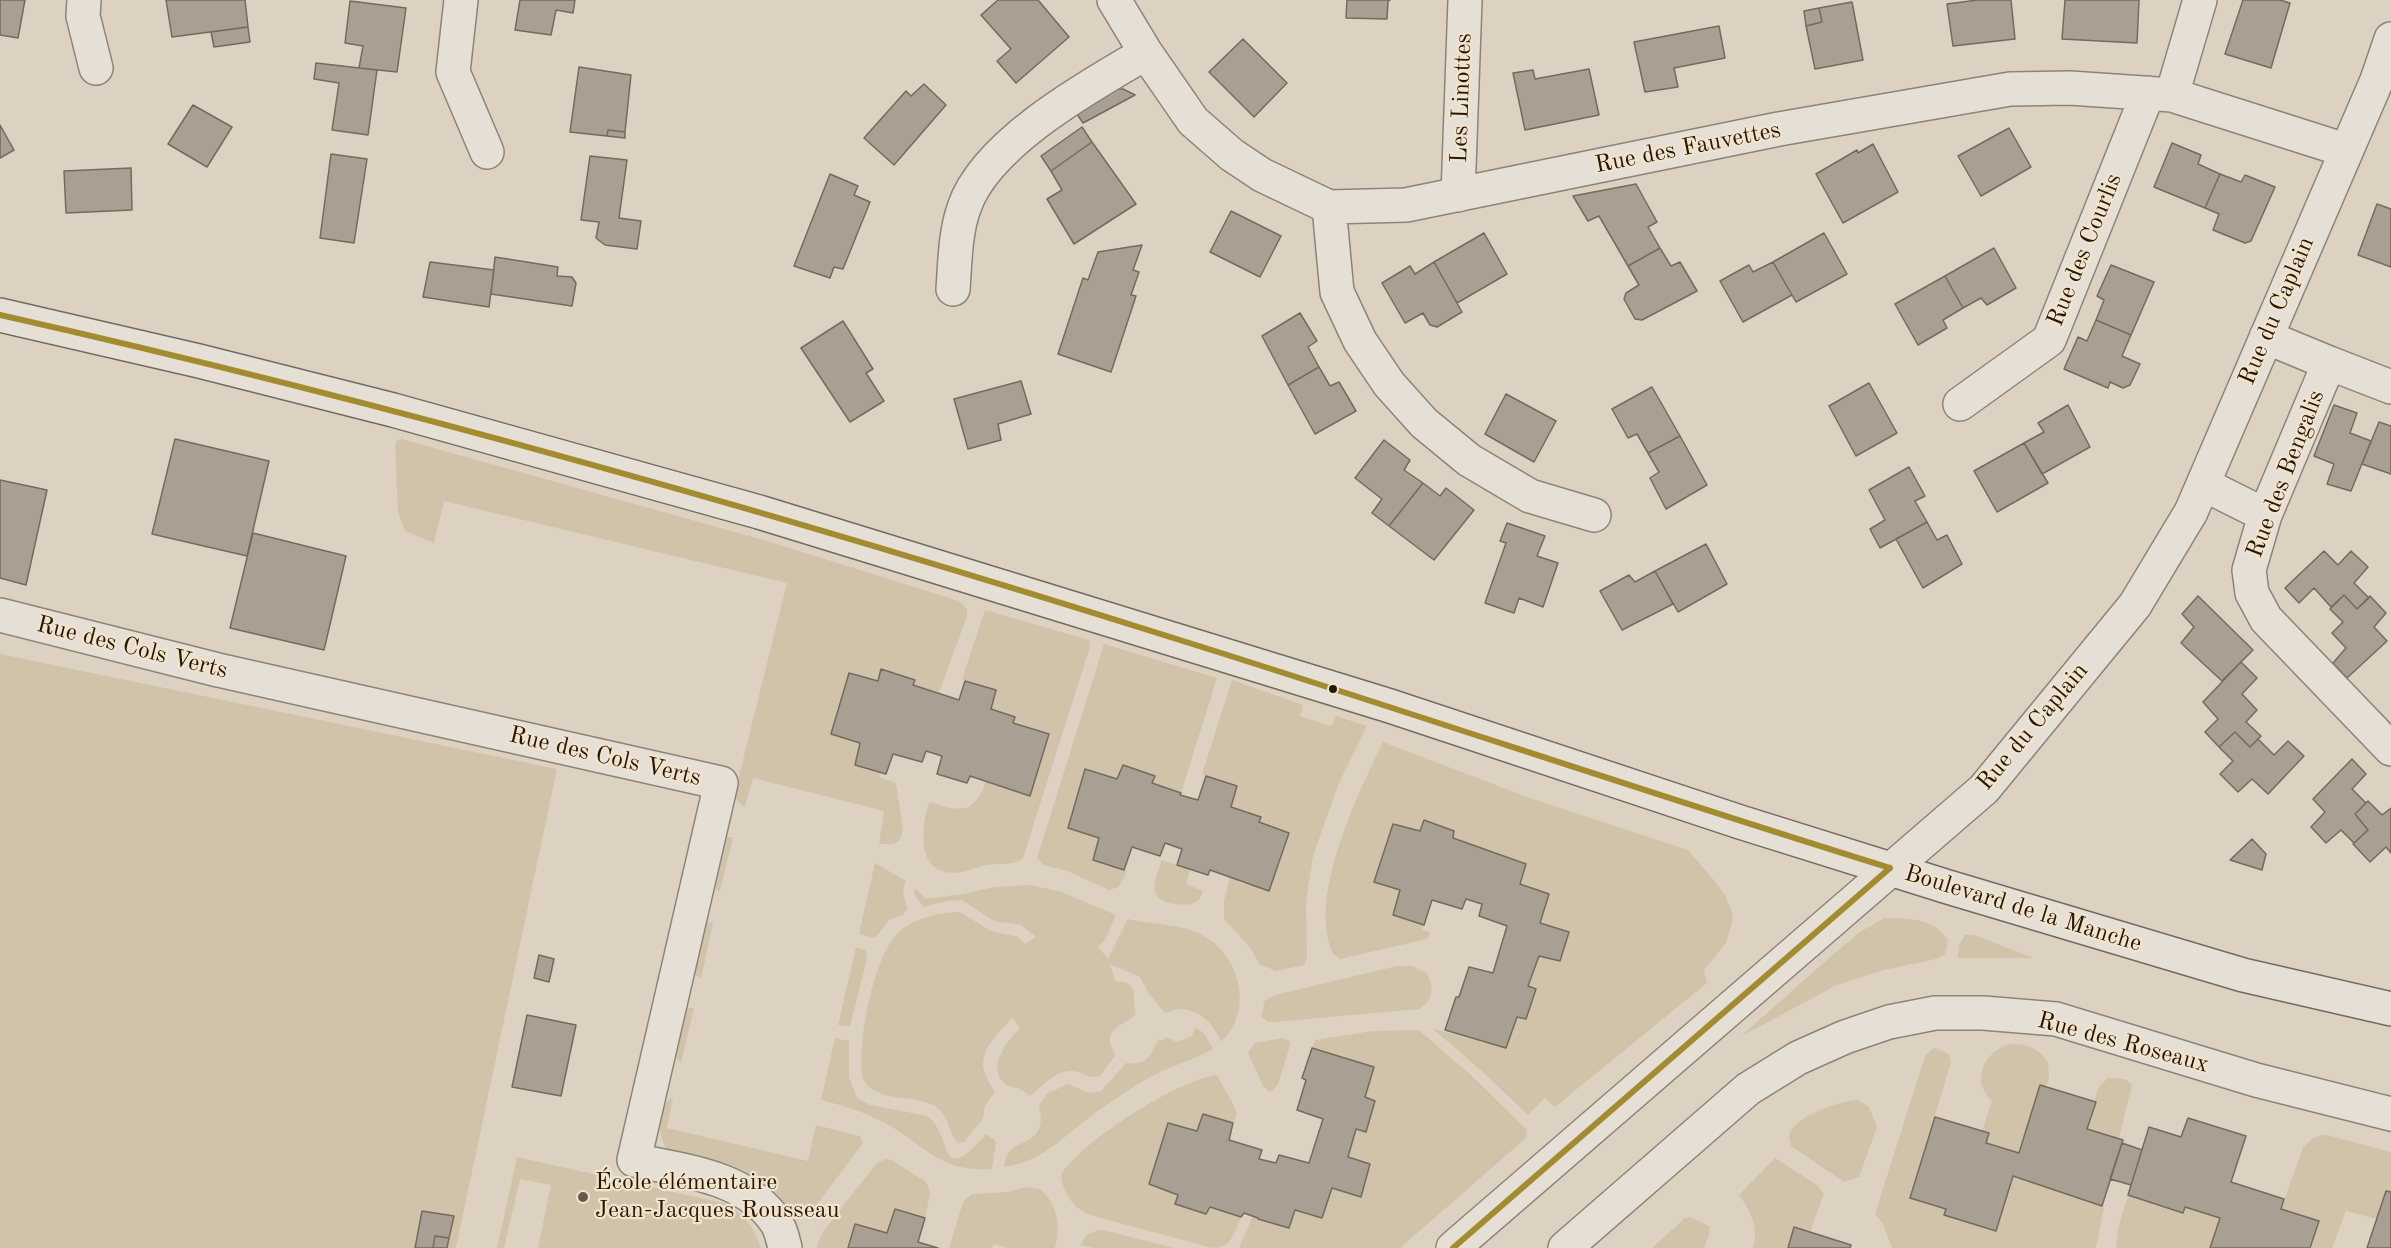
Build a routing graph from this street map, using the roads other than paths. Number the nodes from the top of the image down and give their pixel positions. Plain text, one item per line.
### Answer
1 (84, 0) edge
2 (461, 0) edge
3 (1114, 0) edge
4 (1465, 0) edge
5 (2200, 0) edge
6 (2391, 39) edge
7 (1146, 53) junction
8 (96, 68) dead end
9 (2160, 94) junction
10 (2345, 150) junction
11 (487, 152) dead end
12 (1458, 195) junction
13 (1329, 207) junction
14 (952, 289) dead end
15 (0, 315) edge
16 (2266, 337) junction
17 (2329, 363) junction
18 (2391, 387) edge
19 (1960, 404) dead end
20 (2203, 484) junction
21 (1593, 515) dead end
22 (2265, 515) junction
23 (0, 615) edge
24 (2391, 749) edge
25 (1890, 868) junction
26 (2391, 1009) edge
27 (2391, 1114) edge
28 (785, 1248) edge
29 (1453, 1248) edge
30 (1565, 1248) edge

1 - 8 street
2 - 11 street
3 - 7 street, Rue des Fauvettes
4 - 12 street, Les Linottes
5 - 9 street, Rue des Courlis
6 - 10 street, Rue du Caplain
7 - 13 street, Rue des Fauvettes
7 - 14 street
9 - 10 street, Rue des Fauvettes
9 - 12 street, Rue des Fauvettes
9 - 19 street, Rue des Courlis
10 - 16 street, Rue du Caplain
12 - 13 street, Rue des Fauvettes
13 - 21 street
15 - 25 street, Boulevard de la Manche
16 - 17 street, Rue des Bengalis
16 - 20 street, Rue du Caplain
17 - 18 street, Rue des Bengalis
17 - 22 street, Rue des Bengalis
20 - 22 street
20 - 25 street, Rue du Caplain
22 - 24 street, Rue des Bengalis
23 - 28 street, Rue des Cols Verts
25 - 26 street, Boulevard de la Manche
25 - 29 street, Rue du Caplain
27 - 30 street, Rue des Roseaux

